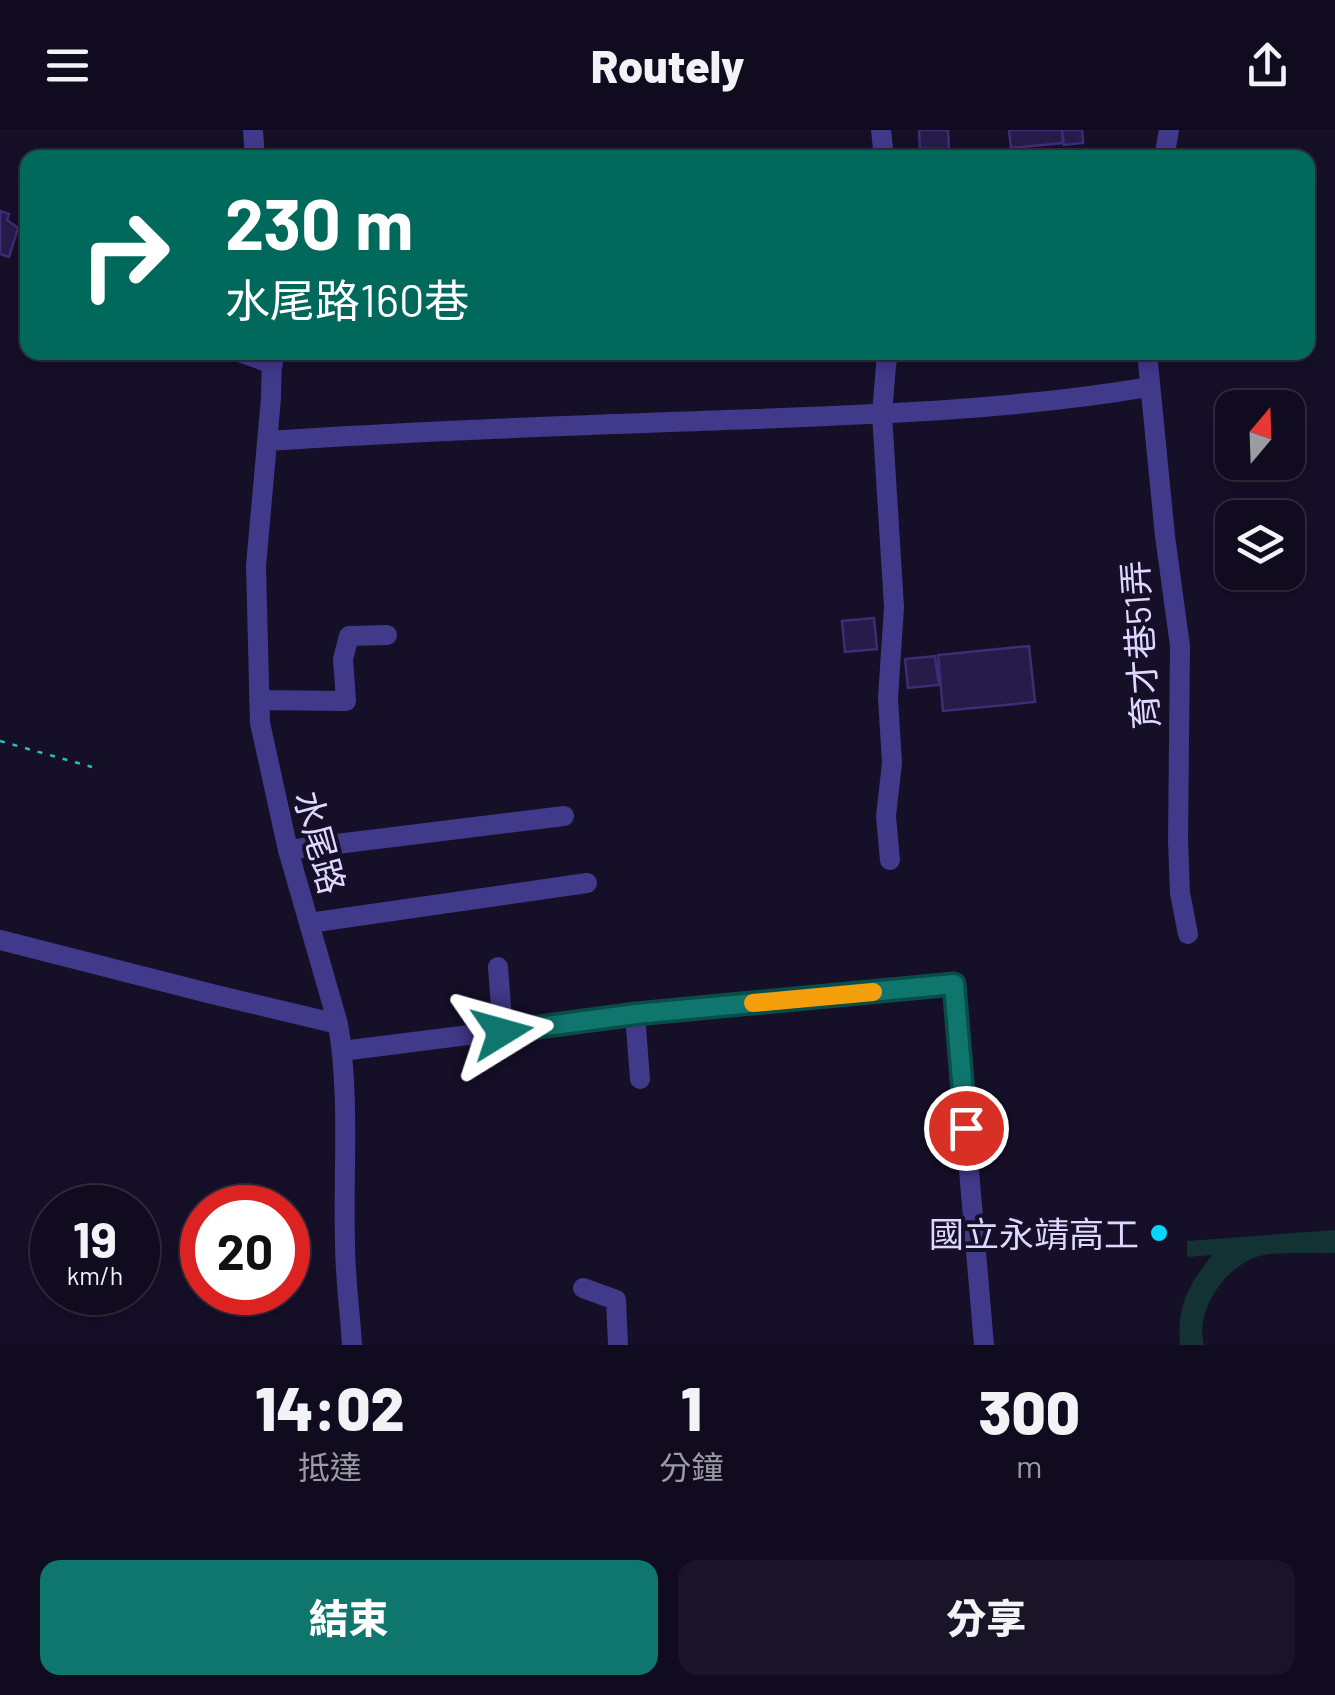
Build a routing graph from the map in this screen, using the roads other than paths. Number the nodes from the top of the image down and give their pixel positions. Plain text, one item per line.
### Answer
1 (253, 130) edge
2 (263, 130) edge
3 (273, 360) edge
4 (887, 360) edge
5 (1148, 360) edge
6 (1150, 387) junction
7 (882, 414) junction
8 (268, 441) junction
9 (387, 636) dead end
10 (259, 700) junction
11 (564, 816) dead end
12 (288, 850) junction
13 (890, 860) dead end
14 (587, 883) dead end
15 (308, 923) junction
16 (1188, 934) dead end
17 (0, 940) edge
18 (498, 967) dead end
19 (636, 1014) junction
20 (338, 1024) junction
21 (502, 1032) junction
22 (342, 1052) junction
23 (640, 1079) dead end
24 (584, 1288) dead end
25 (352, 1345) edge
26 (618, 1345) edge
27 (984, 1345) edge

1 - 2 street
3 - 8 street, 水尾路
4 - 7 street
5 - 6 street, 育才巷51弄
6 - 7 street
6 - 16 street, 育才巷51弄
7 - 8 street
7 - 13 street
8 - 10 street, 水尾路
9 - 10 street
10 - 12 street, 水尾路
11 - 12 street
12 - 15 street, 水尾路
14 - 15 street
15 - 20 street, 水尾路
17 - 20 street
18 - 21 street
19 - 21 street
19 - 23 street
19 - 27 street
20 - 22 street, 水尾路
21 - 22 street
22 - 25 street, 水尾路
24 - 26 street

